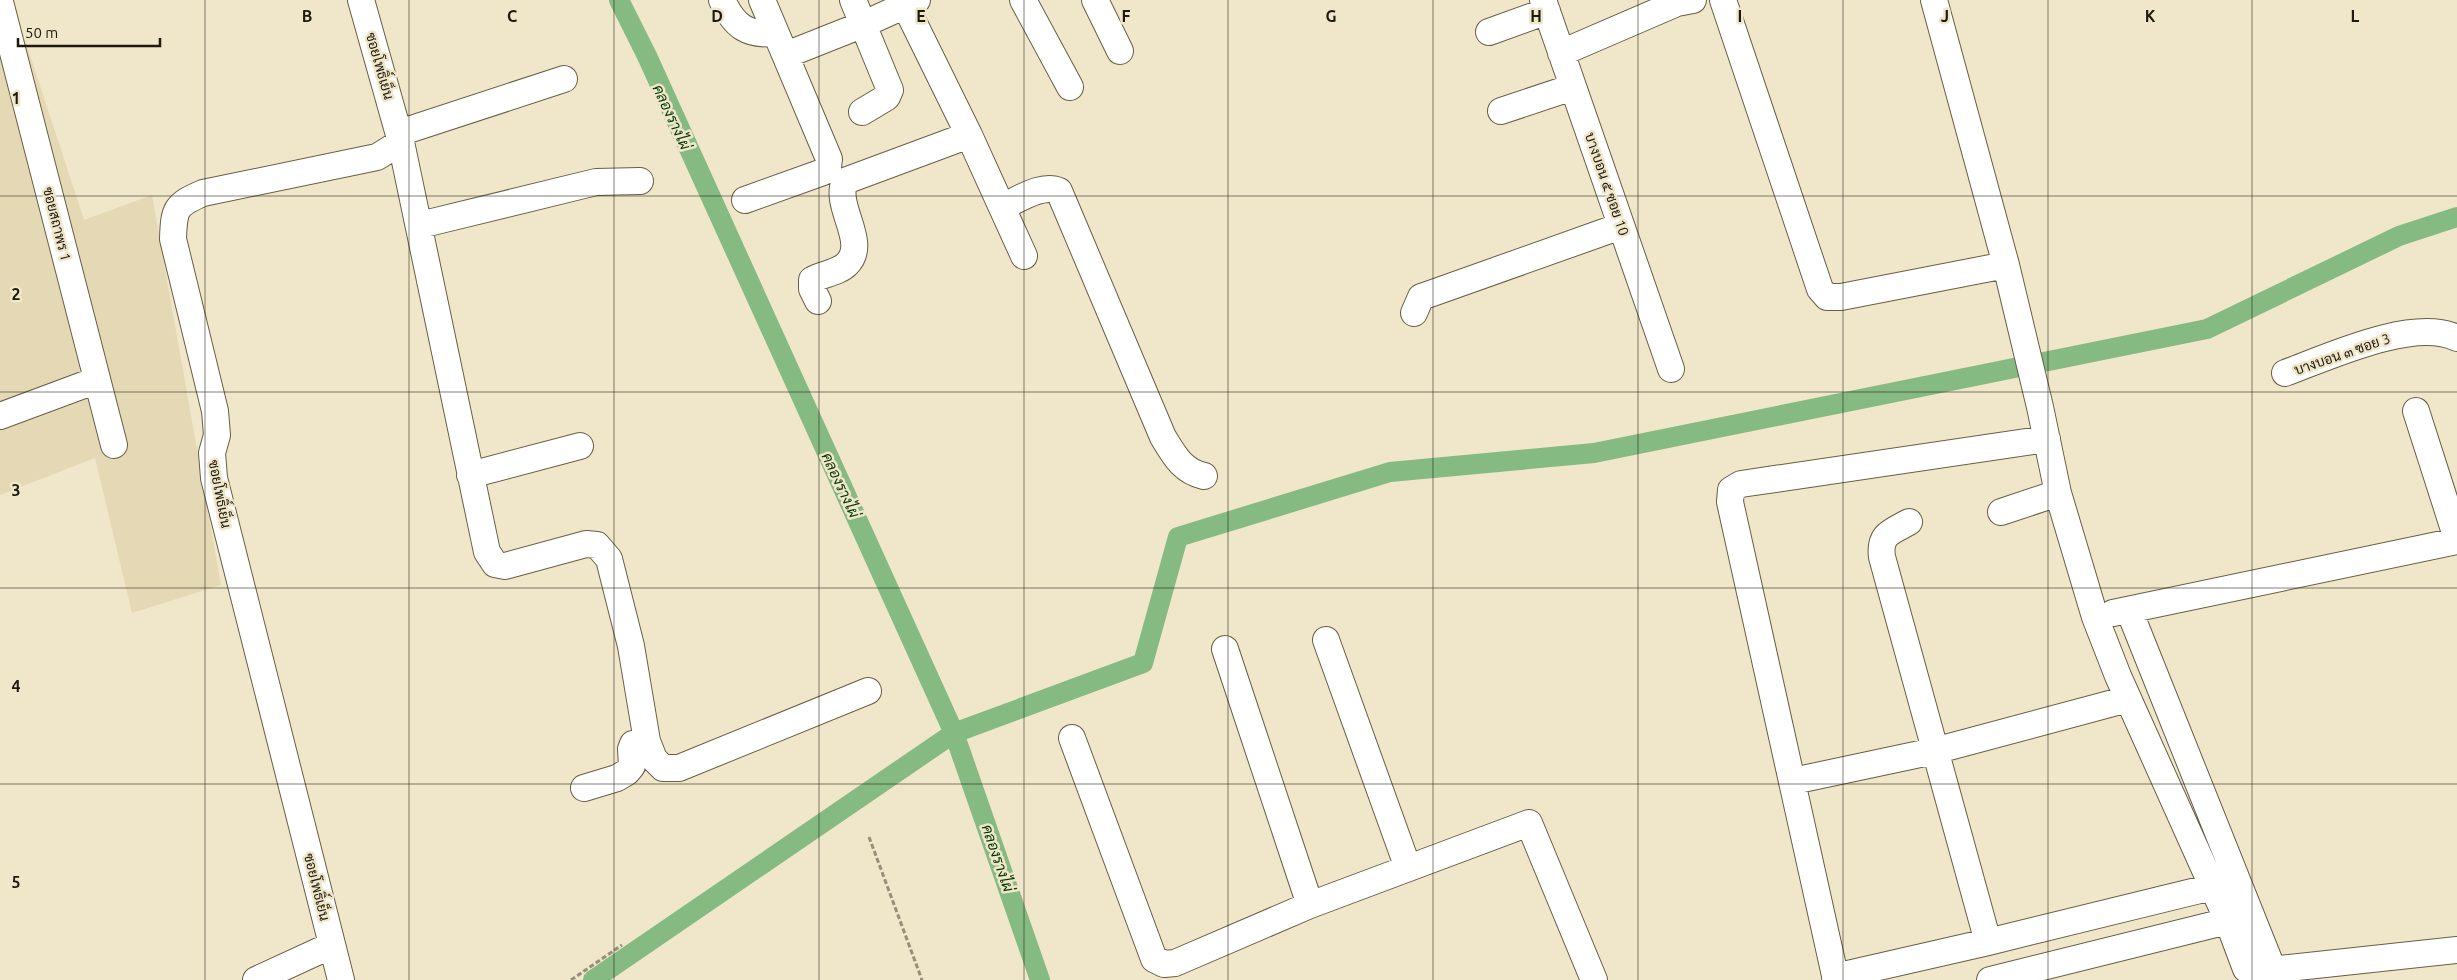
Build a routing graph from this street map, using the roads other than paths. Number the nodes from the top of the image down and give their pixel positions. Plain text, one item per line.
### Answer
1 (722, 0) edge
2 (762, 0) edge
3 (853, 0) edge
4 (1023, 0) edge
5 (1094, 0) edge
6 (1693, 0) edge
7 (1724, 0) edge
8 (1934, 0) edge
9 (365, 1) edge
10 (0, 2) edge
11 (911, 2) edge
12 (1545, 6) edge
13 (864, 24) junction
14 (1489, 32) dead end
15 (781, 44) junction
16 (1120, 51) dead end
17 (1561, 53) junction
18 (9, 73) edge
19 (564, 79) dead end
20 (1070, 87) dead end
21 (1573, 87) junction
22 (1501, 110) dead end
23 (862, 112) dead end
24 (969, 135) junction
25 (400, 138) junction
26 (640, 181) dead end
27 (745, 200) dead end
28 (1002, 207) junction
29 (420, 225) junction
30 (1621, 226) junction
31 (1024, 256) dead end
32 (2006, 265) junction
33 (818, 301) dead end
34 (1414, 313) dead end
35 (2457, 338) edge
36 (1671, 369) dead end
37 (2286, 373) dead end
38 (97, 380) junction
39 (2416, 411) dead end
40 (0, 416) edge
41 (2047, 439) junction
42 (114, 446) dead end
43 (580, 446) dead end
44 (470, 475) junction
45 (1204, 476) dead end
46 (2058, 493) junction
47 (2000, 512) dead end
48 (1909, 522) dead end
49 (2457, 540) edge
50 (2129, 610) junction
51 (2095, 617) junction
52 (1326, 640) dead end
53 (1225, 649) dead end
54 (868, 691) dead end
55 (2128, 699) junction
56 (1072, 738) dead end
57 (647, 742) junction
58 (1934, 751) junction
59 (1793, 781) junction
60 (584, 788) dead end
61 (1408, 868) junction
62 (2212, 887) junction
63 (1310, 905) junction
64 (2228, 921) junction
65 (1988, 942) junction
66 (332, 945) junction
67 (2457, 950) edge
68 (2273, 970) junction
69 (1836, 978) edge
70 (256, 980) edge
71 (342, 980) edge
72 (1594, 980) edge
73 (1990, 980) edge

1 - 15 street
2 - 15 street
3 - 13 street
4 - 20 street
5 - 16 street
6 - 17 street
7 - 32 street
8 - 32 street
9 - 25 street, ซอยโพธิ์เย็น
10 - 18 street, ซอยสถาพร 1
11 - 13 street
11 - 24 street
12 - 14 street
12 - 17 street, บางบอน ๕ ซอย 10
13 - 15 street
13 - 23 street
15 - 27 street
17 - 21 street, บางบอน ๕ ซอย 10
18 - 38 street, ซอยสถาพร 1
19 - 25 street
21 - 22 street
21 - 30 street, บางบอน ๕ ซอย 10
24 - 28 street
24 - 33 street
25 - 29 street
25 - 66 street, ซอยโพธิ์เย็น
26 - 29 street
28 - 31 street
28 - 45 street
29 - 44 street
30 - 34 street
30 - 36 street, บางบอน ๕ ซอย 10
32 - 41 street
35 - 37 street, บางบอน ๓ ซอย 3
38 - 40 street
38 - 42 street, ซอยสถาพร 1
39 - 49 street
41 - 46 street
41 - 59 street
43 - 44 street
44 - 57 street
46 - 47 street
46 - 51 street
48 - 58 street
49 - 50 street
50 - 51 street
50 - 68 street
51 - 55 street
52 - 61 street
53 - 63 street
54 - 57 street
55 - 58 street
55 - 62 street
56 - 63 street
57 - 60 street
58 - 59 street
58 - 65 street
59 - 69 street
61 - 63 street
61 - 72 street
62 - 64 street
62 - 65 street
64 - 68 street
64 - 73 street
65 - 69 street
66 - 70 street
66 - 71 street, ซอยโพธิ์เย็น
67 - 68 street

